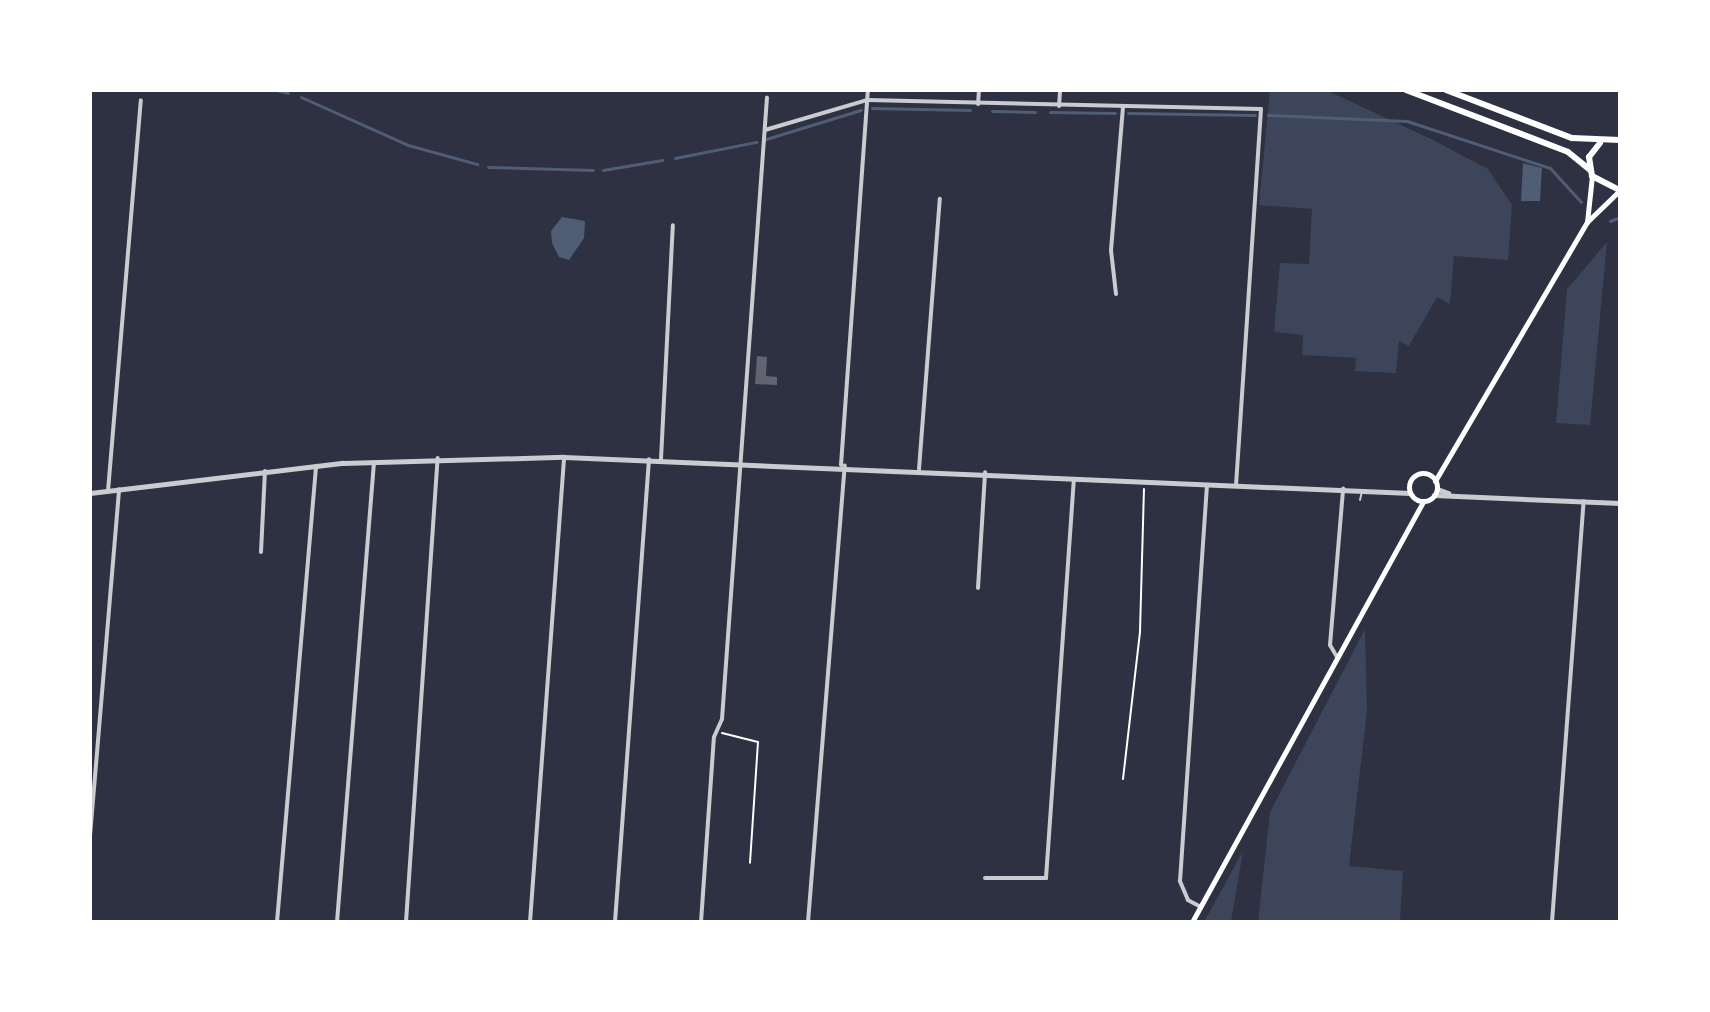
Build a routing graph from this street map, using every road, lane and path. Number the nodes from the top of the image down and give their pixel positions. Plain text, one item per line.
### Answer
1 (868, 90) edge
2 (979, 90) edge
3 (1060, 90) edge
4 (1406, 90) edge
5 (1446, 90) edge
6 (767, 98) dead end
7 (141, 100) dead end
8 (867, 100) junction
9 (978, 104) junction
10 (1059, 106) junction
11 (1123, 107) junction
12 (765, 130) junction
13 (1619, 139) edge
14 (1603, 141) junction
15 (1591, 173) junction
16 (1620, 190) edge
17 (940, 199) dead end
18 (1587, 222) junction
19 (673, 225) dead end
20 (1116, 294) dead end
21 (564, 457) junction
22 (438, 458) junction
23 (649, 459) junction
24 (661, 459) junction
25 (374, 460) junction
26 (738, 462) junction
27 (843, 465) junction
28 (316, 466) junction
29 (1440, 468) junction
30 (919, 469) junction
31 (265, 471) junction
32 (985, 472) junction
33 (1429, 475) junction
34 (1075, 476) junction
35 (1144, 480) junction
36 (1435, 481) junction
37 (1208, 482) junction
38 (1236, 484) junction
39 (119, 489) junction
40 (1343, 489) junction
41 (1362, 490) junction
42 (1409, 490) junction
43 (108, 491) junction
44 (1435, 492) junction
45 (90, 493) edge
46 (1360, 500) dead end
47 (1420, 500) junction
48 (1584, 501) junction
49 (1620, 503) edge
50 (261, 552) dead end
51 (978, 588) dead end
52 (1337, 657) junction
53 (717, 731) junction
54 (1123, 779) dead end
55 (90, 836) edge
56 (750, 863) dead end
57 (985, 878) dead end
58 (1201, 907) junction
59 (277, 922) edge
60 (337, 922) edge
61 (406, 922) edge
62 (530, 922) edge
63 (615, 922) edge
64 (701, 922) edge
65 (808, 922) edge
66 (1192, 922) edge
67 (1552, 922) edge

1 - 8 street
2 - 9 street
3 - 10 street
4 - 15 main road
5 - 14 main road
6 - 12 street
7 - 43 street
8 - 9 street
8 - 12 street
8 - 27 street
9 - 10 street
10 - 11 street
11 - 20 street
11 - 38 street
12 - 26 street
13 - 14 main road
14 - 15 main road
15 - 16 main road
15 - 18 main road
16 - 18 main road
17 - 30 street
18 - 29 main road
19 - 24 street
21 - 22 street
21 - 23 street
21 - 62 street
22 - 25 street
22 - 61 street
23 - 24 street
23 - 63 street
24 - 26 street
25 - 28 street
25 - 60 street
26 - 27 street
26 - 53 street
27 - 30 street
27 - 65 street
28 - 31 street
28 - 59 street
29 - 33 main road
29 - 36 main road
30 - 32 street
31 - 39 street
31 - 50 street
32 - 34 street
32 - 51 street
33 - 36 main road
33 - 42 main road
34 - 35 street
34 - 57 street
35 - 37 street
35 - 54 path
36 - 44 main road
37 - 38 street
37 - 58 street
38 - 40 street
39 - 43 street
39 - 55 street
40 - 41 street
40 - 52 street
41 - 42 street
41 - 46 lane
42 - 47 main road
43 - 45 street
44 - 47 main road
44 - 48 street
47 - 52 main road
48 - 49 street
48 - 67 street
52 - 58 main road
53 - 56 path
53 - 64 street
58 - 66 main road

